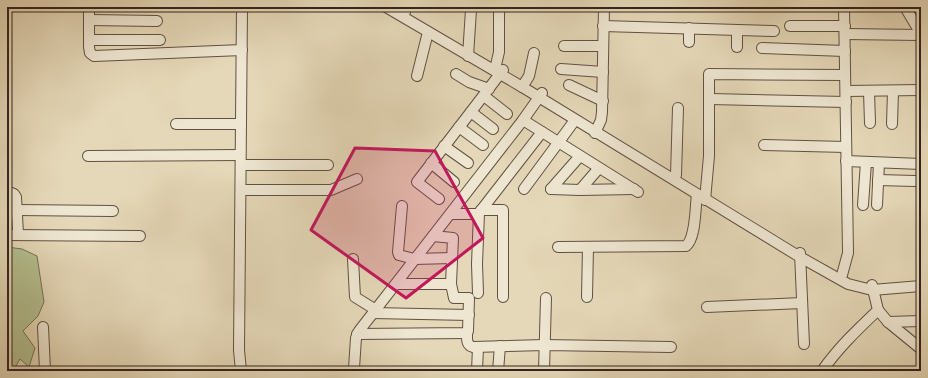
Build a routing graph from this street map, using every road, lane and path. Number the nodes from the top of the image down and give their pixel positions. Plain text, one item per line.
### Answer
1 (89, 7) edge
2 (242, 7) edge
3 (386, 7) edge
4 (604, 7) edge
5 (844, 7) edge
6 (905, 7) edge
7 (401, 9) edge
8 (471, 10) dead end
9 (499, 13) dead end
10 (916, 19) edge
11 (89, 20) junction
12 (157, 21) dead end
13 (604, 26) junction
14 (790, 26) dead end
15 (689, 28) junction
16 (737, 30) junction
17 (845, 30) junction
18 (774, 31) dead end
19 (431, 32) junction
20 (921, 34) edge
21 (89, 40) junction
22 (160, 40) dead end
23 (689, 42) dead end
24 (564, 46) dead end
25 (603, 46) junction
26 (737, 47) dead end
27 (762, 48) dead end
28 (242, 50) junction
29 (845, 51) junction
30 (469, 53) junction
31 (534, 53) dead end
32 (561, 69) dead end
33 (500, 70) junction
34 (603, 72) junction
35 (456, 74) dead end
36 (845, 75) junction
37 (417, 76) dead end
38 (523, 85) junction
39 (569, 85) dead end
40 (921, 90) edge
41 (846, 91) junction
42 (869, 91) junction
43 (893, 91) junction
44 (486, 92) junction
45 (540, 96) junction
46 (710, 99) junction
47 (602, 101) junction
48 (846, 102) junction
49 (678, 108) dead end
50 (471, 112) junction
51 (507, 114) dead end
52 (523, 120) junction
53 (575, 120) junction
54 (870, 123) dead end
55 (176, 124) dead end
56 (241, 124) junction
57 (892, 124) dead end
58 (459, 127) junction
59 (493, 129) dead end
60 (597, 130) junction
61 (542, 132) junction
62 (558, 142) junction
63 (483, 145) dead end
64 (764, 145) dead end
65 (444, 146) junction
66 (846, 146) junction
67 (88, 156) dead end
68 (580, 156) junction
69 (240, 160) junction
70 (846, 161) junction
71 (866, 162) junction
72 (431, 163) junction
73 (468, 163) dead end
74 (879, 163) junction
75 (921, 164) edge
76 (328, 165) dead end
77 (599, 168) junction
78 (673, 175) junction
79 (357, 179) dead end
80 (878, 180) junction
81 (915, 181) dead end
82 (454, 182) dead end
83 (524, 189) dead end
84 (241, 190) junction
85 (580, 190) junction
86 (7, 191) edge
87 (703, 196) junction
88 (439, 199) dead end
89 (863, 205) dead end
90 (877, 205) dead end
91 (402, 206) dead end
92 (17, 210) junction
93 (113, 211) dead end
94 (480, 212) junction
95 (451, 214) junction
96 (18, 234) junction
97 (7, 235) edge
98 (140, 236) dead end
99 (434, 236) junction
100 (558, 247) dead end
101 (588, 247) junction
102 (800, 254) junction
103 (452, 258) junction
104 (353, 259) dead end
105 (414, 259) junction
106 (842, 275) junction
107 (921, 281) edge
108 (396, 284) junction
109 (451, 284) junction
110 (921, 286) edge
111 (872, 288) junction
112 (478, 293) dead end
113 (503, 297) dead end
114 (587, 297) dead end
115 (546, 298) dead end
116 (802, 303) junction
117 (707, 307) dead end
118 (878, 310) junction
119 (375, 312) junction
120 (469, 315) junction
121 (921, 321) edge
122 (888, 322) junction
123 (43, 327) dead end
124 (467, 333) junction
125 (357, 334) junction
126 (804, 344) dead end
127 (544, 345) junction
128 (500, 346) junction
129 (478, 347) junction
130 (671, 347) dead end
131 (921, 349) edge
132 (45, 371) edge
133 (241, 371) edge
134 (355, 371) edge
135 (477, 371) edge
136 (498, 371) edge
137 (544, 371) edge
138 (822, 371) edge

1 - 11 street
2 - 28 street
3 - 7 street
4 - 13 street
5 - 17 street
6 - 10 street
7 - 19 street
8 - 30 street
9 - 33 street
10 - 20 street
11 - 12 street
11 - 21 street
13 - 15 street
13 - 25 street
14 - 17 street
15 - 16 street
15 - 23 street
16 - 18 street
16 - 26 street
17 - 20 street
17 - 29 street
19 - 30 street
19 - 37 street
21 - 22 street
21 - 28 street
24 - 25 street
25 - 34 street
27 - 29 street
28 - 56 street
29 - 36 street
30 - 33 street
31 - 38 street
32 - 34 street
33 - 38 street
33 - 44 street
34 - 47 street
35 - 44 street
36 - 41 street
36 - 46 street
38 - 45 street
39 - 47 street
40 - 43 street
41 - 42 street
41 - 48 street
42 - 43 street
42 - 54 street
43 - 57 street
44 - 50 street
44 - 51 street
45 - 52 street
45 - 53 street
45 - 60 street
46 - 48 street
46 - 87 street
47 - 60 street
48 - 66 street
49 - 78 street
50 - 58 street
50 - 59 street
52 - 61 street
52 - 95 street
53 - 60 street
53 - 62 street
55 - 56 street
56 - 69 street
58 - 63 street
58 - 65 street
60 - 78 street
61 - 62 street
61 - 94 street
62 - 68 street
62 - 83 street
64 - 66 street
65 - 72 street
65 - 73 street
66 - 70 street
67 - 69 street
68 - 77 street
68 - 85 street
69 - 76 street
69 - 84 street
70 - 71 street
70 - 106 street
71 - 74 street
71 - 89 street
72 - 82 street
72 - 88 street
74 - 75 street
74 - 80 street
77 - 85 street
77 - 85 street
78 - 87 street
79 - 84 street
80 - 81 street
80 - 90 street
84 - 133 street
86 - 92 street
87 - 101 street
87 - 102 street
91 - 105 street
92 - 93 street
92 - 96 street
94 - 95 street
94 - 112 street
94 - 113 street
95 - 99 street
96 - 97 street
96 - 98 street
99 - 103 street
99 - 105 street
100 - 101 street
101 - 114 street
102 - 106 street
102 - 111 street
102 - 116 street
103 - 105 street
103 - 109 street
104 - 119 street
105 - 108 street
106 - 111 street
107 - 111 street
108 - 109 street
108 - 119 street
109 - 120 street
110 - 111 street
111 - 118 street
115 - 127 street
116 - 117 street
116 - 126 street
118 - 122 street
118 - 138 street
119 - 120 street
119 - 125 street
120 - 124 street
121 - 122 street
122 - 131 street
123 - 132 street
124 - 125 street
124 - 129 street
125 - 134 street
127 - 128 street
127 - 130 street
127 - 137 street
128 - 129 street
128 - 136 street
129 - 135 street

